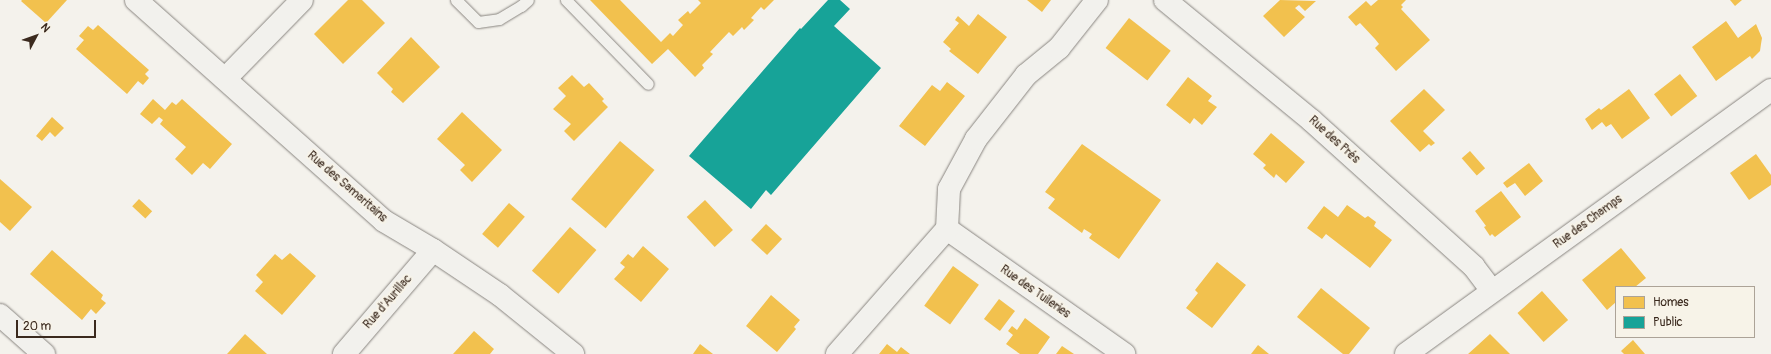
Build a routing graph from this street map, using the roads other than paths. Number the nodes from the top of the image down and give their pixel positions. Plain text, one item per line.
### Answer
1 (136, 0) edge
2 (302, 0) edge
3 (456, 0) edge
4 (528, 0) edge
5 (566, 0) edge
6 (1096, 0) edge
7 (1165, 0) edge
8 (224, 79) junction
9 (648, 84) dead end
10 (1771, 90) edge
11 (947, 230) junction
12 (433, 250) junction
13 (1492, 291) junction
14 (0, 315) edge
15 (44, 354) edge
16 (344, 354) edge
17 (573, 354) edge
18 (838, 354) edge
19 (1124, 354) edge
20 (1406, 354) edge

1 - 8 street, Rue des Samaritains
2 - 8 street
3 - 4 lane
5 - 9 lane
6 - 11 street
7 - 13 street, Rue des Prés
8 - 12 street, Rue des Samaritains
10 - 13 street, Rue des Champs
11 - 18 street
11 - 19 street, Rue des Tuileries
12 - 16 street, Rue d'Aurillac
12 - 17 street, Rue des Samaritains
13 - 20 street, Rue des Champs
14 - 15 street

